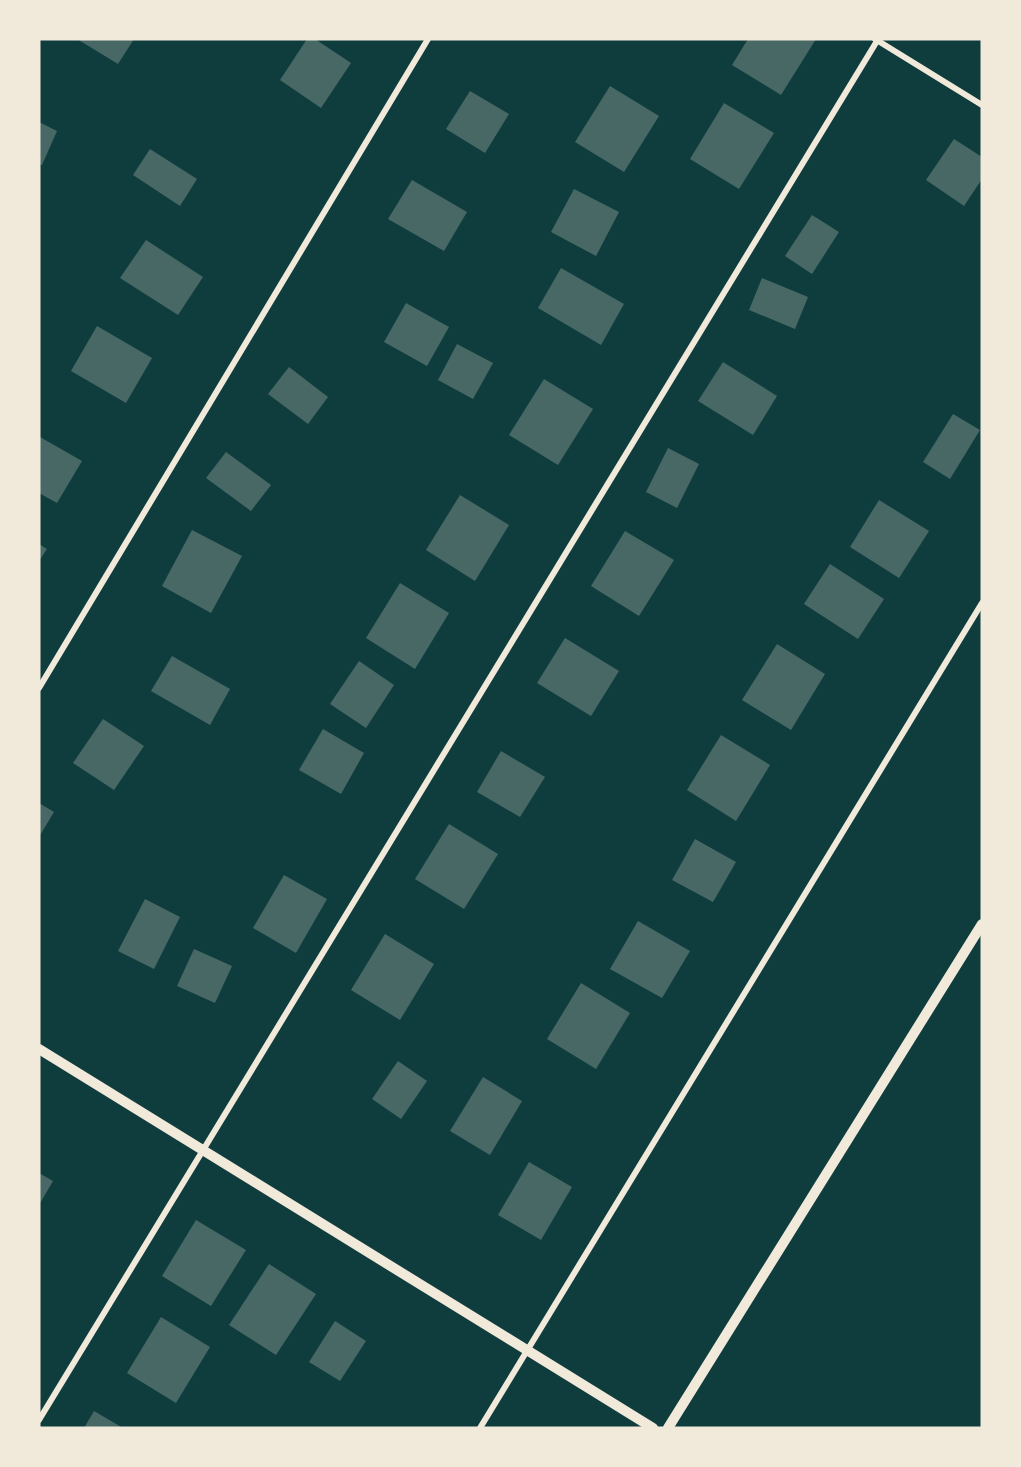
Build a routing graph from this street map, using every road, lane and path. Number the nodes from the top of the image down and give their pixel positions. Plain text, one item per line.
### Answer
1 (428, 39) edge
2 (876, 40) edge
3 (982, 105) edge
4 (982, 603) edge
5 (39, 688) edge
6 (982, 924) edge
7 (39, 1049) edge
8 (204, 1152) junction
9 (526, 1352) junction
10 (39, 1420) edge
11 (480, 1428) edge
12 (653, 1428) edge
13 (668, 1428) edge

1 - 5 street
2 - 3 street
2 - 8 street
4 - 9 street
6 - 13 street
7 - 8 street
8 - 9 street
8 - 10 street
9 - 11 street
9 - 12 street

